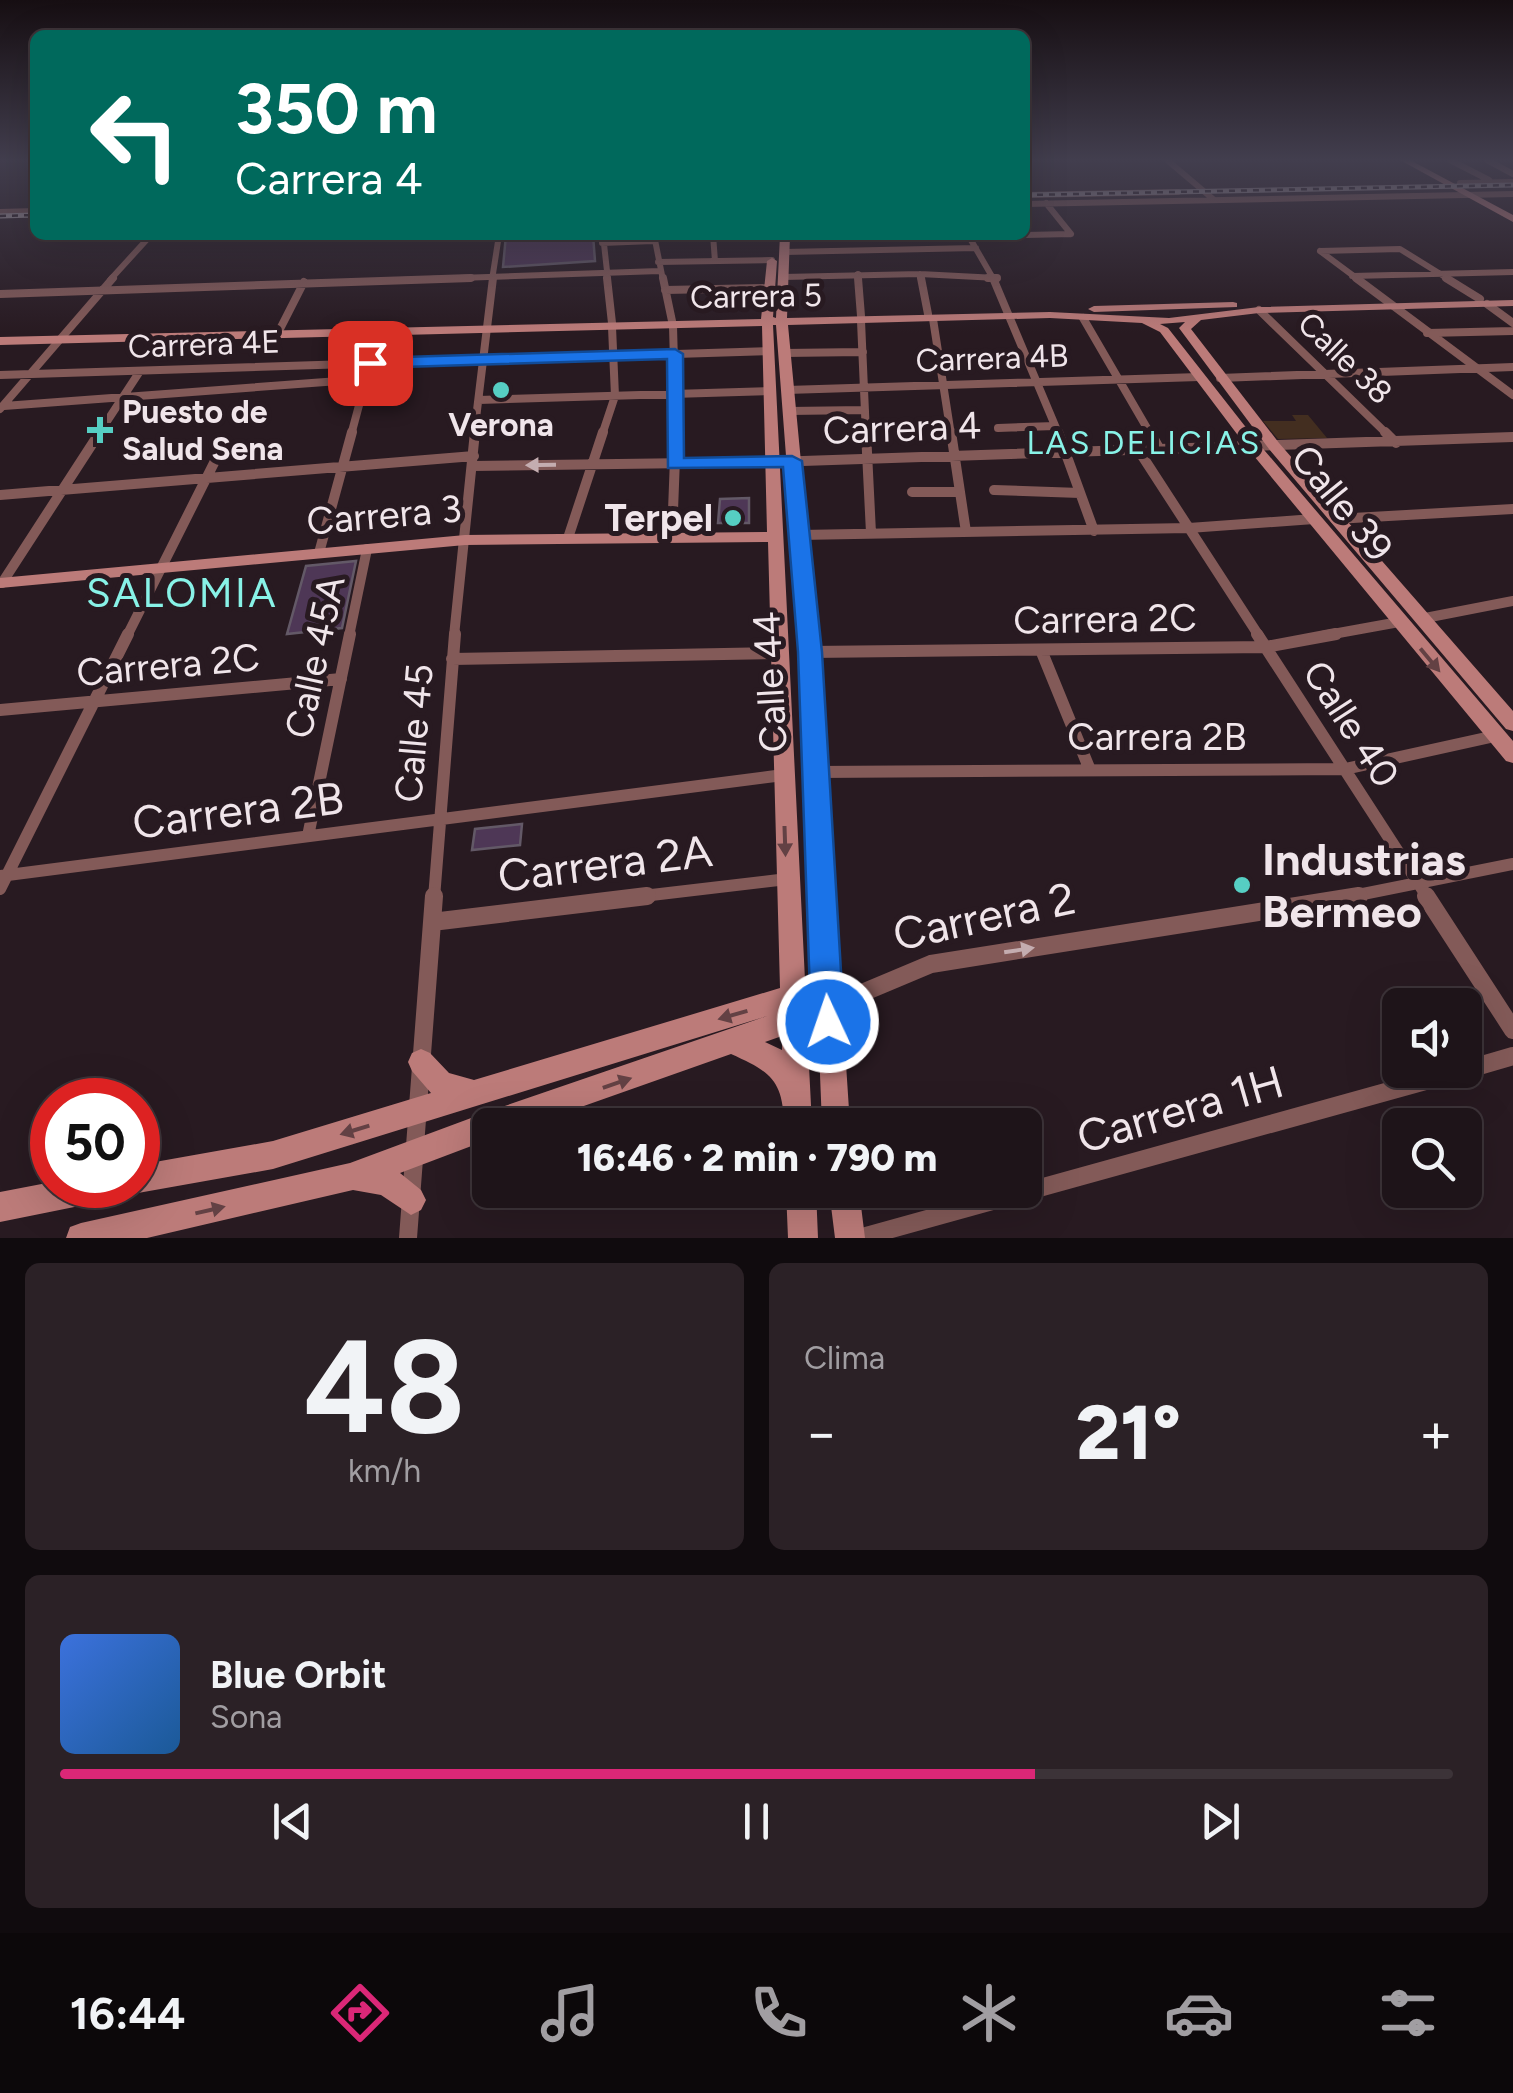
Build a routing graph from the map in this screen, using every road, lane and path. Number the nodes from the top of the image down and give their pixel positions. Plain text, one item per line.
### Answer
1 (1057, 218) edge
2 (1030, 235) edge
3 (146, 240) edge
4 (498, 240) edge
5 (603, 240) edge
6 (653, 240) edge
7 (713, 240) edge
8 (772, 240) edge
9 (785, 240) edge
10 (971, 240) edge
11 (976, 248) junction
12 (784, 252) junction
13 (772, 260) junction
14 (714, 261) junction
15 (658, 266) junction
16 (604, 272) junction
17 (1513, 272) edge
18 (858, 274) junction
19 (920, 274) junction
20 (1440, 274) junction
21 (1352, 276) junction
22 (492, 277) junction
23 (783, 277) junction
24 (997, 278) junction
25 (304, 282) junction
26 (770, 288) junction
27 (665, 290) junction
28 (100, 291) junction
29 (0, 294) edge
30 (1513, 300) edge
31 (1483, 301) junction
32 (1388, 304) junction
33 (1178, 306) junction
34 (1259, 310) junction
35 (1013, 314) junction
36 (1138, 314) junction
37 (931, 316) junction
38 (1083, 318) junction
39 (861, 319) junction
40 (1196, 319) junction
41 (774, 321) junction
42 (1513, 322) edge
43 (673, 324) junction
44 (612, 325) junction
45 (485, 328) junction
46 (280, 329) junction
47 (1513, 331) edge
48 (1426, 334) junction
49 (59, 337) junction
50 (0, 338) edge
51 (776, 352) junction
52 (863, 352) junction
53 (675, 354) junction
54 (614, 356) junction
55 (482, 360) junction
56 (370, 363) junction
57 (1513, 367) edge
58 (1472, 368) junction
59 (140, 371) junction
60 (0, 375) edge
61 (25, 375) junction
62 (1324, 375) junction
63 (1200, 377) junction
64 (366, 378) junction
65 (1220, 378) junction
66 (1119, 380) junction
67 (1038, 382) junction
68 (944, 385) junction
69 (864, 388) junction
70 (778, 390) junction
71 (677, 394) junction
72 (1513, 395) edge
73 (615, 396) junction
74 (125, 398) junction
75 (478, 400) junction
76 (1, 409) edge
77 (866, 410) junction
78 (789, 412) junction
79 (1055, 426) junction
80 (998, 428) dead end
81 (1513, 437) edge
82 (1396, 443) junction
83 (1274, 446) junction
84 (1254, 447) junction
85 (1139, 450) junction
86 (1160, 450) junction
87 (220, 452) dead end
88 (1065, 453) junction
89 (954, 456) junction
90 (867, 459) junction
91 (473, 461) junction
92 (782, 462) junction
93 (342, 463) junction
94 (592, 464) junction
95 (675, 464) junction
96 (207, 477) junction
97 (65, 489) junction
98 (994, 490) dead end
99 (912, 492) dead end
100 (960, 492) junction
101 (1080, 493) junction
102 (0, 495) edge
103 (1513, 510) edge
104 (1314, 519) junction
105 (1335, 519) junction
106 (1189, 528) junction
107 (1094, 530) junction
108 (966, 532) junction
109 (871, 533) junction
110 (800, 535) junction
111 (776, 536) junction
112 (568, 538) junction
113 (672, 538) junction
114 (466, 540) junction
115 (367, 549) junction
116 (319, 553) junction
117 (161, 568) junction
118 (1, 583) edge
119 (1513, 601) edge
120 (1420, 618) junction
121 (1399, 622) junction
122 (1266, 647) junction
123 (1042, 650) junction
124 (779, 652) junction
125 (810, 652) junction
126 (452, 659) junction
127 (341, 679) junction
128 (91, 702) junction
129 (0, 710) edge
130 (812, 717) junction
131 (781, 718) junction
132 (1513, 724) edge
133 (1495, 736) junction
134 (1513, 756) edge
135 (1345, 769) junction
136 (1090, 770) junction
137 (815, 772) junction
138 (783, 775) junction
139 (440, 819) junction
140 (308, 836) junction
141 (1513, 864) edge
142 (786, 879) junction
143 (2, 880) edge
144 (1420, 886) junction
145 (432, 922) junction
146 (826, 997) junction
147 (793, 1010) junction
148 (1513, 1030) edge
149 (734, 1043) junction
150 (1513, 1056) edge
151 (421, 1062) junction
152 (1482, 1065) edge
153 (1400, 1088) edge
154 (796, 1090) junction
155 (470, 1092) junction
156 (541, 1108) edge
157 (797, 1108) edge
158 (835, 1108) edge
159 (417, 1111) junction
160 (472, 1131) edge
161 (414, 1152) junction
162 (160, 1175) edge
163 (350, 1177) junction
164 (411, 1200) junction
165 (30, 1201) edge
166 (0, 1207) edge
167 (802, 1208) edge
168 (846, 1208) edge
169 (110, 1235) edge
170 (81, 1238) edge
171 (408, 1238) edge
172 (803, 1238) edge
173 (850, 1238) edge
174 (860, 1238) edge

1 - 2 street
3 - 28 street
4 - 22 street, Calle 45
5 - 16 street
6 - 15 street
7 - 14 street
8 - 13 main road, Calle 44
9 - 12 main road, Calle 44
10 - 11 street
11 - 12 street
11 - 24 street
12 - 23 main road, Calle 44
13 - 14 street
13 - 26 main road, Calle 44
14 - 15 street
15 - 16 street
15 - 27 street
16 - 22 street
16 - 44 street
17 - 20 street
18 - 19 street
18 - 23 street
18 - 39 street
19 - 24 street
19 - 37 street
20 - 21 street
20 - 21 street
20 - 31 street
21 - 32 street
22 - 25 street
22 - 45 street, Calle 45
23 - 41 main road, Calle 44
24 - 35 street
25 - 28 street
25 - 46 street
26 - 27 street
26 - 41 main road, Calle 44
27 - 43 street
28 - 29 street
28 - 49 street
30 - 31 main road, Carrera 5
31 - 32 main road, Carrera 5
31 - 42 street
32 - 33 main road, Carrera 5
32 - 34 main road, Carrera 5
32 - 48 street
33 - 36 main road, Carrera 5
33 - 40 main road
34 - 40 main road, Carrera 5
34 - 62 street, Calle 38
35 - 36 main road, Carrera 5
35 - 37 main road, Carrera 5
35 - 38 main road, Carrera 5
35 - 67 street
36 - 38 main road, Carrera 5
36 - 40 main road, Carrera 5
36 - 63 main road, Calle 39
37 - 39 main road, Carrera 5
37 - 68 street
38 - 66 street
39 - 41 main road, Carrera 5
39 - 52 street
40 - 65 main road, Calle 39
41 - 43 main road, Carrera 5
41 - 51 main road, Calle 44
43 - 44 main road, Carrera 5
43 - 53 street
44 - 45 main road, Carrera 5
44 - 54 street
45 - 46 main road, Carrera 5
45 - 49 main road, Carrera 5
45 - 55 street, Calle 45
46 - 49 main road, Carrera 5
47 - 48 street
48 - 58 street
49 - 50 main road, Carrera 5
49 - 61 street
51 - 52 street, Carrera 4E
51 - 53 street, Carrera 4E
51 - 70 main road, Calle 44
52 - 69 street
53 - 54 street, Carrera 4E
53 - 71 street
54 - 55 street, Carrera 4E
54 - 73 street
55 - 56 street, Carrera 4E
55 - 75 street, Calle 45
56 - 59 street, Carrera 4E
56 - 64 street, Calle 45A
57 - 58 street
58 - 62 street
58 - 72 street
59 - 61 street, Carrera 4E
59 - 74 street
60 - 61 street, Carrera 4E
61 - 76 street
62 - 65 street
62 - 82 street, Calle 38
63 - 66 street, Carrera 4B
63 - 84 main road, Calle 39
64 - 74 street
64 - 93 street, Calle 45A
65 - 83 main road, Calle 39
66 - 67 street, Carrera 4B
66 - 86 street
67 - 68 street, Carrera 4B
67 - 79 street
68 - 69 street, Carrera 4B
68 - 89 street
69 - 70 street, Carrera 4B
69 - 77 street
70 - 71 street, Carrera 4B
70 - 78 main road, Calle 44
70 - 92 main road, Calle 44
71 - 73 street, Carrera 4B
71 - 95 street
73 - 75 street, Carrera 4B
73 - 94 street
74 - 76 street
74 - 97 street
75 - 91 street, Calle 45
77 - 78 street
77 - 90 street
78 - 92 main road, Calle 44
79 - 80 street
79 - 88 street
81 - 82 street, Carrera 4
82 - 83 street, Carrera 4
83 - 84 street, Carrera 4
83 - 105 main road, Calle 39
84 - 86 street, Carrera 4
84 - 104 main road, Calle 39
85 - 86 street, Carrera 4
85 - 88 street, Carrera 4
85 - 106 street, Calle 40
87 - 96 street
88 - 89 street, Carrera 4
88 - 101 street
89 - 90 street, Carrera 4
89 - 100 street
90 - 92 street, Carrera 4
90 - 109 street
91 - 93 street, Carrera 4
94 -> 91 street, Carrera 4
91 - 114 street, Calle 45
92 - 95 street, Carrera 4
92 - 110 main road, Calle 44
92 - 111 main road, Calle 44
93 - 96 street, Carrera 4
93 - 116 street, Calle 45A
94 - 95 street, Carrera 4
94 - 112 street
95 - 113 street
96 - 97 street, Carrera 4
96 - 117 street
97 - 102 street, Carrera 4
97 - 118 street
98 - 101 street
99 - 100 street
100 - 108 street
101 - 107 street
103 - 105 street
104 - 106 street
104 - 121 main road, Calle 39
105 - 120 main road, Calle 39
106 - 107 street
106 - 122 street, Calle 40
107 - 108 street
108 - 109 street
109 - 110 street
110 - 125 main road, Calle 44
111 - 113 main road, Carrera 3
111 - 124 main road, Calle 44
112 - 113 main road, Carrera 3
112 - 114 main road, Carrera 3
114 - 115 main road, Carrera 3
114 - 126 street, Calle 45
115 - 116 main road, Carrera 3
115 - 127 street, Calle 45A
116 - 117 main road, Carrera 3
117 - 118 main road, Carrera 3
117 - 128 street
119 - 120 street
120 - 132 main road, Calle 39
121 - 122 street, Carrera 2C
121 -> 133 main road, Calle 39
122 - 123 street, Carrera 2C
122 - 135 street, Calle 40
123 - 125 street, Carrera 2C
123 - 136 street
124 - 126 street
124 - 131 main road, Calle 44
125 - 130 main road, Calle 44
126 - 139 street, Calle 45
127 - 128 street, Carrera 2C
127 - 140 street, Calle 45A
128 - 129 street, Carrera 2C
128 - 143 street
130 - 131 main road
130 - 137 main road, Calle 44
131 - 138 main road, Calle 44
133 - 134 main road, Calle 39
133 - 135 street, Carrera 2B
135 - 136 street, Carrera 2B
135 - 144 street, Calle 40
136 - 137 street, Carrera 2B
137 - 146 main road, Calle 44
138 - 139 street, Carrera 2B
138 -> 142 main road, Calle 44
139 - 140 street, Carrera 2B
139 - 145 street, Calle 45
140 - 143 street, Carrera 2B
141 - 144 street, Carrera 2
142 - 145 street, Carrera 2A
142 - 147 main road, Calle 44
146 -> 144 street, Carrera 2
144 - 148 street, Calle 40
145 - 151 street, Calle 45
146 - 147 main road, Carrera 2
146 - 158 main road, Calle 44
147 - 149 main road, Carrera 2
147 - 154 main road, Calle 44
147 -> 155 main road, Carrera 2
149 - 154 main road
156 -> 149 main road, Carrera 2
150 - 152 street, Carrera 1H
151 - 155 main road
151 - 159 street, Calle 45
153 - 174 street, Carrera 1H
154 - 157 main road, Calle 44
155 - 159 main road, Carrera 2
159 - 161 street, Calle 45
159 -> 162 main road, Carrera 2
160 - 161 main road, Carrera 2
161 - 163 main road, Carrera 2
161 - 164 street, Calle 45
163 - 164 main road
169 -> 163 main road, Carrera 2
164 - 171 street, Calle 45
165 - 166 main road
167 - 172 main road
168 - 173 main road
169 - 170 main road, Carrera 2

